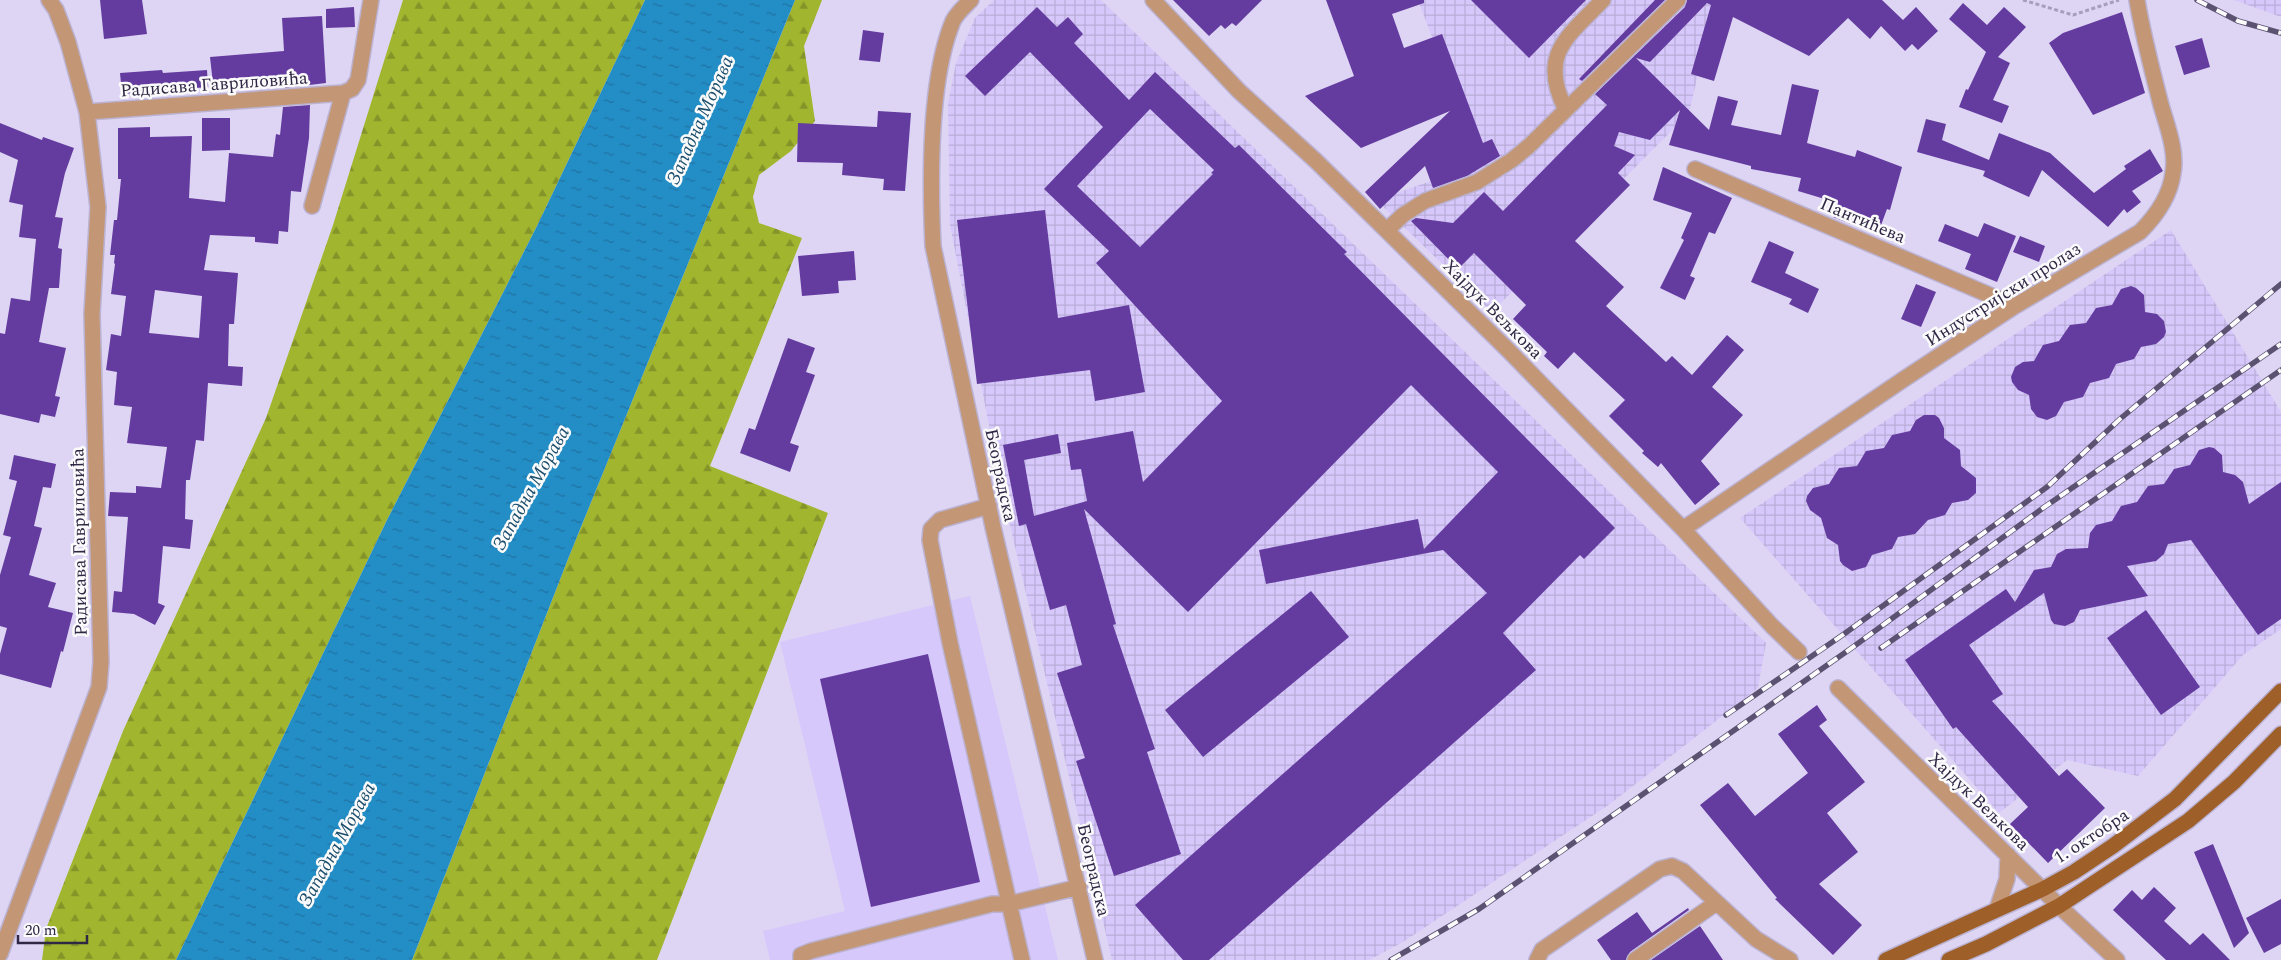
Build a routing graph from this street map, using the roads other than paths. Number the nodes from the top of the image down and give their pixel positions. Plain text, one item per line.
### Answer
1 (50, 0) edge
2 (372, 0) edge
3 (971, 0) edge
4 (1153, 0) edge
5 (1603, 0) edge
6 (1678, 0) edge
7 (2137, 0) edge
8 (343, 93) junction
9 (1566, 110) junction
10 (87, 112) junction
11 (1695, 169) dead end
12 (312, 206) dead end
13 (1387, 230) junction
14 (2016, 306) junction
15 (989, 506) junction
16 (1683, 529) junction
17 (1799, 652) dead end
18 (1838, 688) dead end
19 (2281, 691) edge
20 (2281, 734) edge
21 (2008, 855) junction
22 (1079, 888) junction
23 (2043, 889) junction
24 (1716, 903) junction
25 (1009, 904) junction
26 (2059, 906) junction
27 (1997, 909) junction
28 (0, 954) edge
29 (800, 960) edge
30 (1022, 960) edge
31 (1095, 960) edge
32 (1536, 960) edge
33 (1635, 960) edge
34 (1790, 960) edge
35 (1886, 960) edge
36 (1949, 960) edge
37 (2117, 960) edge

1 - 10 street, Радисава Гавриловића
2 - 8 street
3 - 15 street, Београдска
4 - 13 street, Хајдук Вељкова
5 - 9 street
6 - 9 street
7 - 14 street, Индустријски пролаз
8 - 10 street, Радисава Гавриловића
8 - 12 street
9 - 13 street
10 - 28 street, Радисава Гавриловића
11 - 14 street, Пантићева
13 - 16 street, Хајдук Вељкова
14 - 16 street, Индустријски пролаз
15 - 22 street, Београдска
15 - 25 street
16 - 17 street, Хајдук Вељкова
18 - 21 street, Хајдук Вељкова
19 - 23 main road, 1. октобра
20 - 26 main road
21 - 23 street, Хајдук Вељкова
21 - 27 street
22 - 25 street
22 - 31 street, Београдска
23 - 26 street, Хајдук Вељкова
23 - 27 main road, 1. октобра
24 - 32 street
24 - 33 street
24 - 34 street
25 - 29 street
25 - 30 street
26 - 36 main road
26 - 37 street, Хајдук Вељкова
27 - 35 main road, 1. октобра

